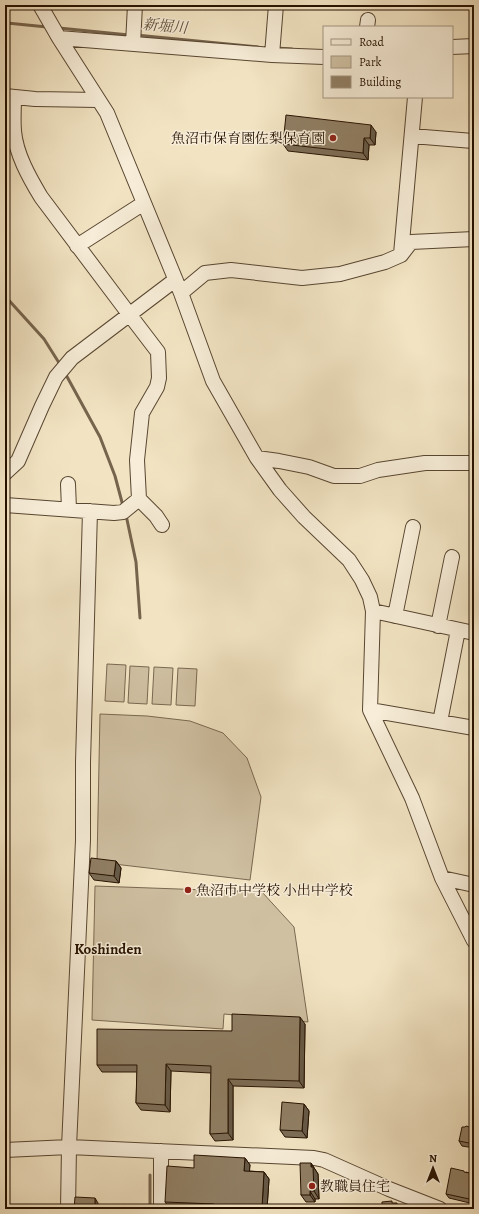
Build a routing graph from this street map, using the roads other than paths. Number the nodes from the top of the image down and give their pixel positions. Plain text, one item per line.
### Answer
1 (40, 5) edge
2 (135, 5) edge
3 (276, 5) edge
4 (59, 38) junction
5 (133, 44) junction
6 (474, 46) edge
7 (453, 48) edge
8 (272, 55) junction
9 (323, 57) edge
10 (10, 96) edge
11 (416, 98) edge
12 (98, 100) junction
13 (412, 136) junction
14 (473, 141) dead end
15 (144, 203) junction
16 (474, 239) edge
17 (77, 246) junction
18 (401, 255) junction
19 (175, 280) junction
20 (181, 293) junction
21 (129, 314) junction
22 (257, 458) junction
23 (474, 463) edge
24 (5, 473) edge
25 (68, 484) dead end
26 (5, 505) edge
27 (130, 506) junction
28 (69, 509) junction
29 (90, 511) junction
30 (162, 525) dead end
31 (413, 527) dead end
32 (452, 557) dead end
33 (373, 611) junction
34 (395, 616) junction
35 (438, 626) junction
36 (458, 630) junction
37 (474, 633) edge
38 (370, 710) junction
39 (440, 722) junction
40 (474, 728) edge
41 (442, 878) junction
42 (474, 885) edge
43 (474, 941) edge
44 (69, 1147) junction
45 (5, 1150) edge
46 (161, 1151) junction
47 (68, 1209) edge
48 (161, 1209) edge
49 (440, 1209) edge

1 - 4 street
2 - 5 street
3 - 8 street
4 - 5 street
4 - 12 street
5 - 8 street
6 - 7 street
8 - 9 street
10 - 12 street
10 - 17 street
11 - 13 street
12 - 15 street
13 - 14 street
13 - 18 street
15 - 17 street
15 - 19 street
16 - 18 street
17 - 21 street
18 - 20 street
19 - 20 street
19 - 21 street
20 - 22 street
21 - 24 street
21 - 27 street
22 - 23 street
22 - 33 street
25 - 28 street
26 - 28 street
27 - 29 street
27 - 30 street
28 - 29 street
29 - 44 street
31 - 34 street
32 - 35 street
33 - 34 street
33 - 38 street
34 - 35 street
35 - 36 street
36 - 37 street
36 - 39 street
38 - 39 street
38 - 41 street
39 - 40 street
41 - 42 street
41 - 43 street
44 - 45 street
44 - 46 street
44 - 47 street
46 - 48 street
46 - 49 street

